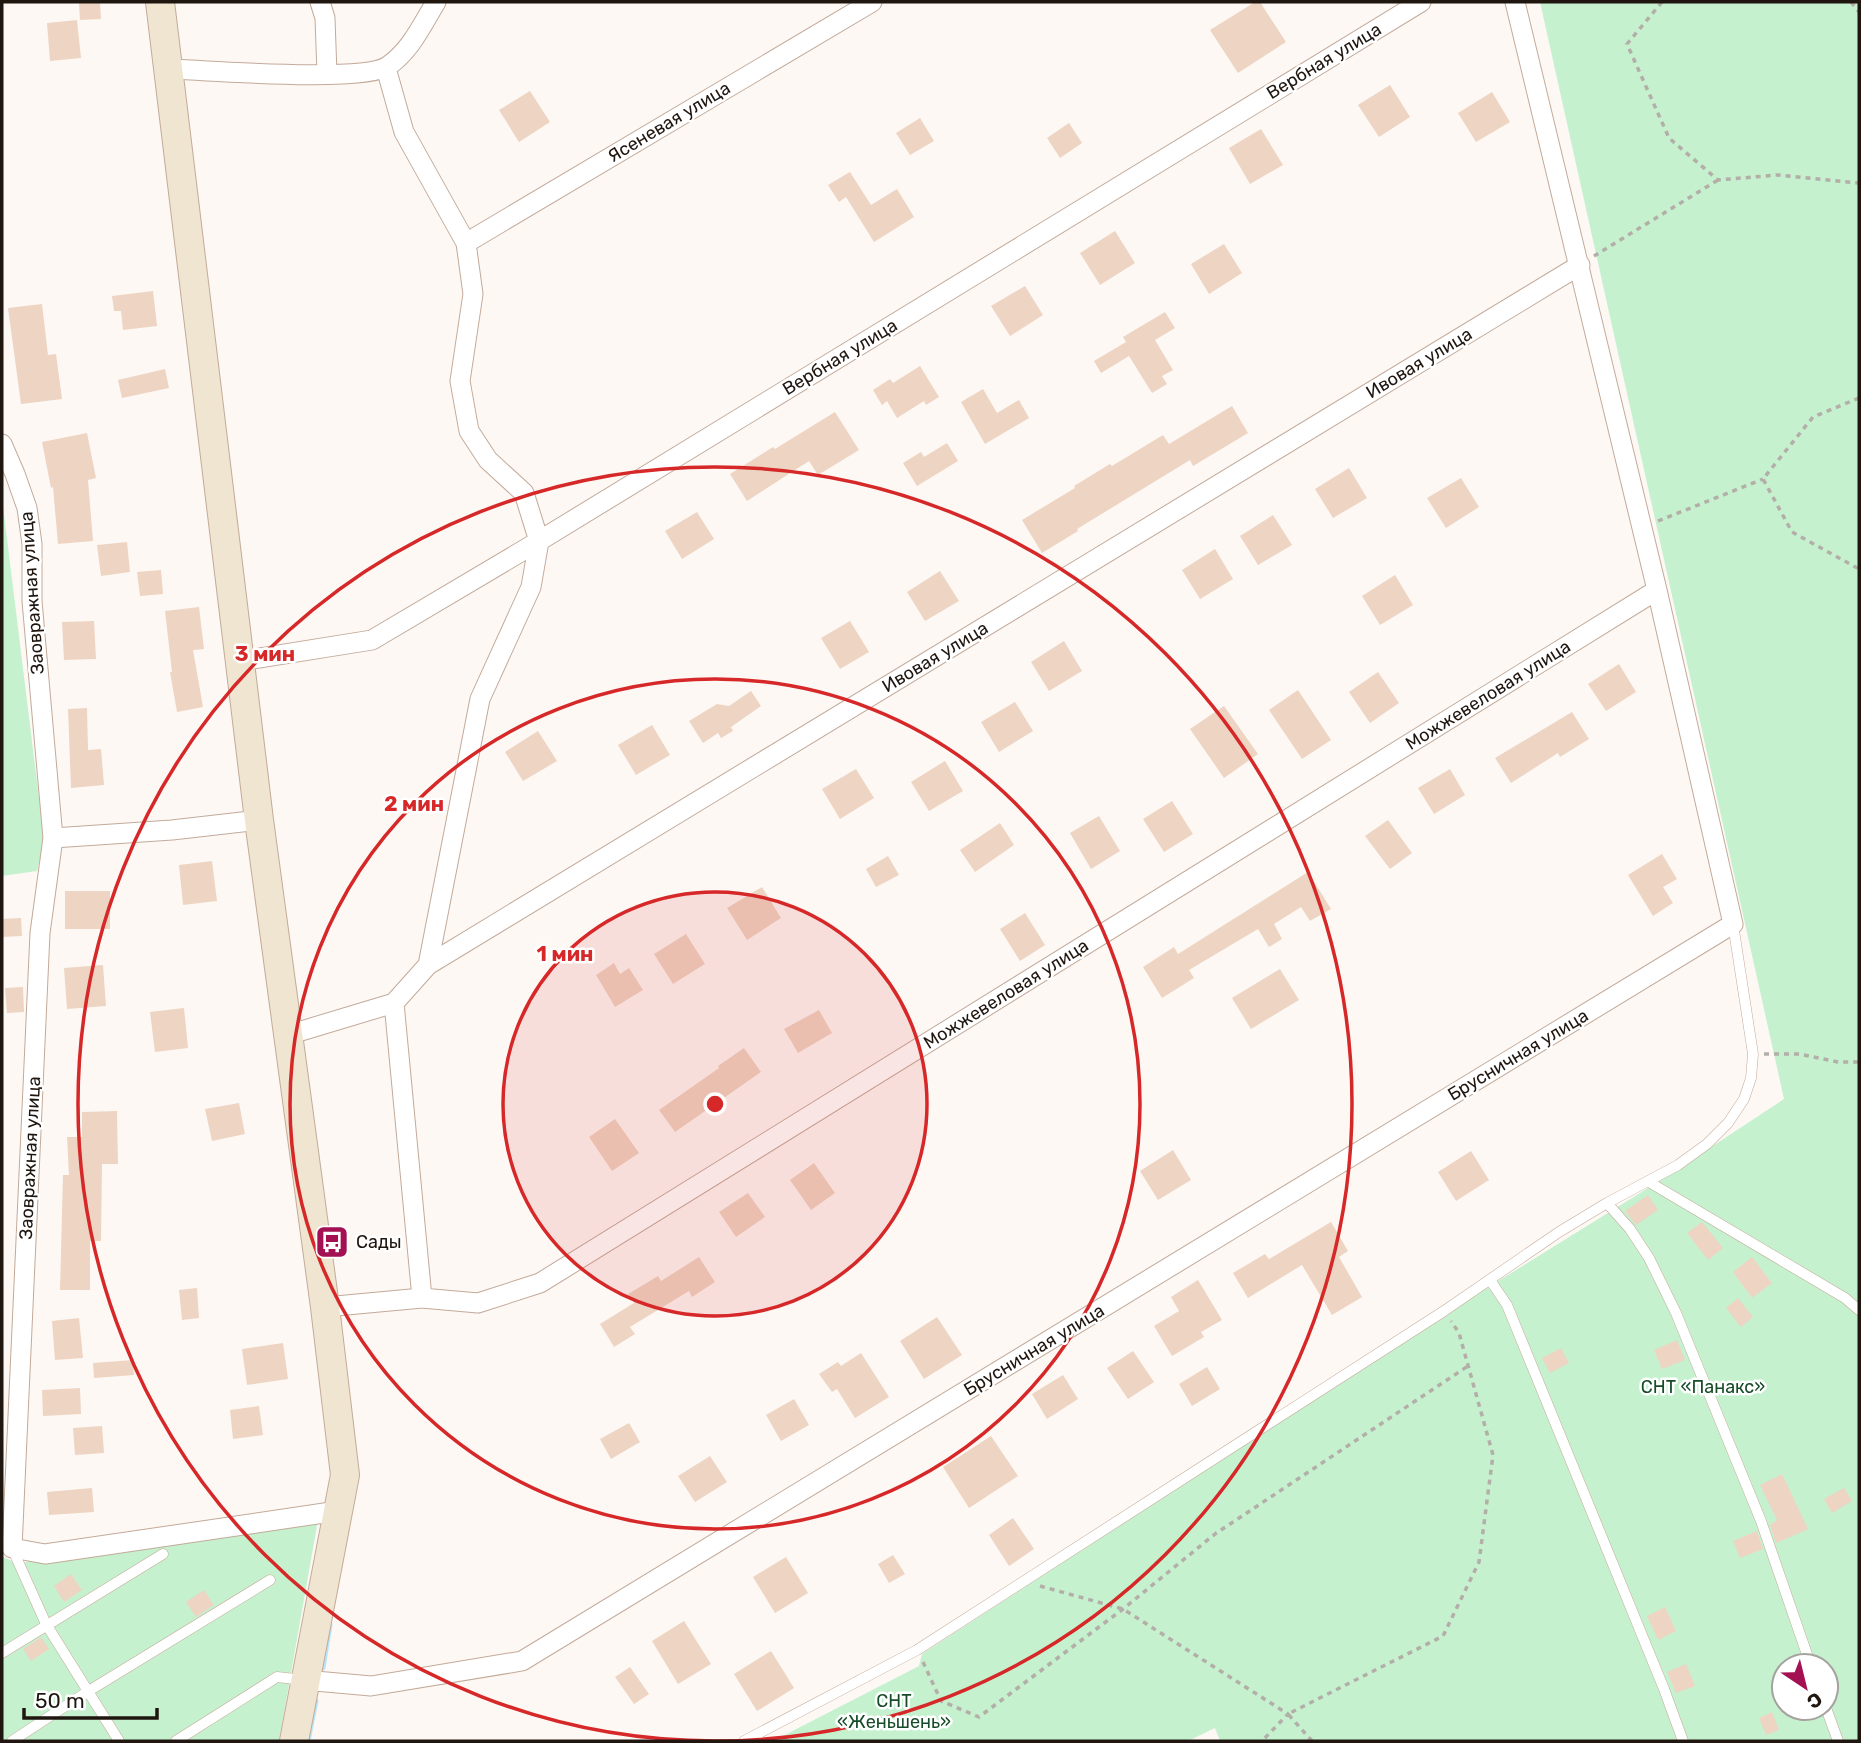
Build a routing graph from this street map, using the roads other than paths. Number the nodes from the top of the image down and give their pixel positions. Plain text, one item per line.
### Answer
1 (160, 2) edge
2 (320, 2) edge
3 (436, 2) edge
4 (872, 2) edge
5 (1421, 2) edge
6 (1515, 2) edge
7 (386, 68) junction
8 (169, 69) junction
9 (327, 74) junction
10 (466, 243) junction
11 (1580, 265) junction
12 (2, 444) edge
13 (539, 541) junction
14 (1657, 590) junction
15 (240, 661) junction
16 (259, 820) junction
17 (52, 838) junction
18 (1733, 924) junction
19 (428, 965) junction
20 (394, 1003) junction
21 (288, 1035) junction
22 (1649, 1182) junction
23 (1607, 1203) junction
24 (1490, 1280) junction
25 (422, 1298) junction
26 (325, 1307) junction
27 (1859, 1310) edge
28 (338, 1511) junction
29 (7, 1547) edge
30 (163, 1554) dead end
31 (270, 1580) dead end
32 (46, 1624) junction
33 (1806, 1652) edge
34 (2, 1653) edge
35 (304, 1680) junction
36 (87, 1692) junction
37 (1831, 1722) edge
38 (12, 1741) edge
39 (119, 1741) edge
40 (176, 1741) edge
41 (294, 1741) edge
42 (744, 1741) edge
43 (1683, 1741) edge
44 (1838, 1741) edge

1 - 8 street
2 - 9 street
3 - 7 street
4 - 10 street, Ясеневая улица
5 - 13 street, Вербная улица
6 - 11 street
7 - 9 street
7 - 10 street
8 - 9 street
8 - 15 street
10 - 13 street
11 - 14 street
11 - 19 street, Ивовая улица
12 - 17 street, Заовражная улица
13 - 15 street, Вербная улица
13 - 19 street
14 - 18 street
14 - 25 street, Можжевеловая улица
15 - 16 street
16 - 17 street
16 - 21 street
17 - 29 street, Заовражная улица
18 - 22 lane
18 - 35 street, Брусничная улица
19 - 20 street, Ивовая улица
20 - 21 street
20 - 25 street
21 - 26 street
22 - 23 lane
22 - 27 lane
23 - 24 lane
23 - 33 lane
24 - 42 lane
24 - 43 lane
25 - 26 street, Можжевеловая улица
26 - 28 street
28 - 29 street
28 - 35 street
29 - 32 lane
30 - 32 lane
31 - 36 lane
32 - 34 lane
32 - 36 lane
35 - 40 lane
35 - 41 street
36 - 38 lane
36 - 39 lane
37 - 44 lane

